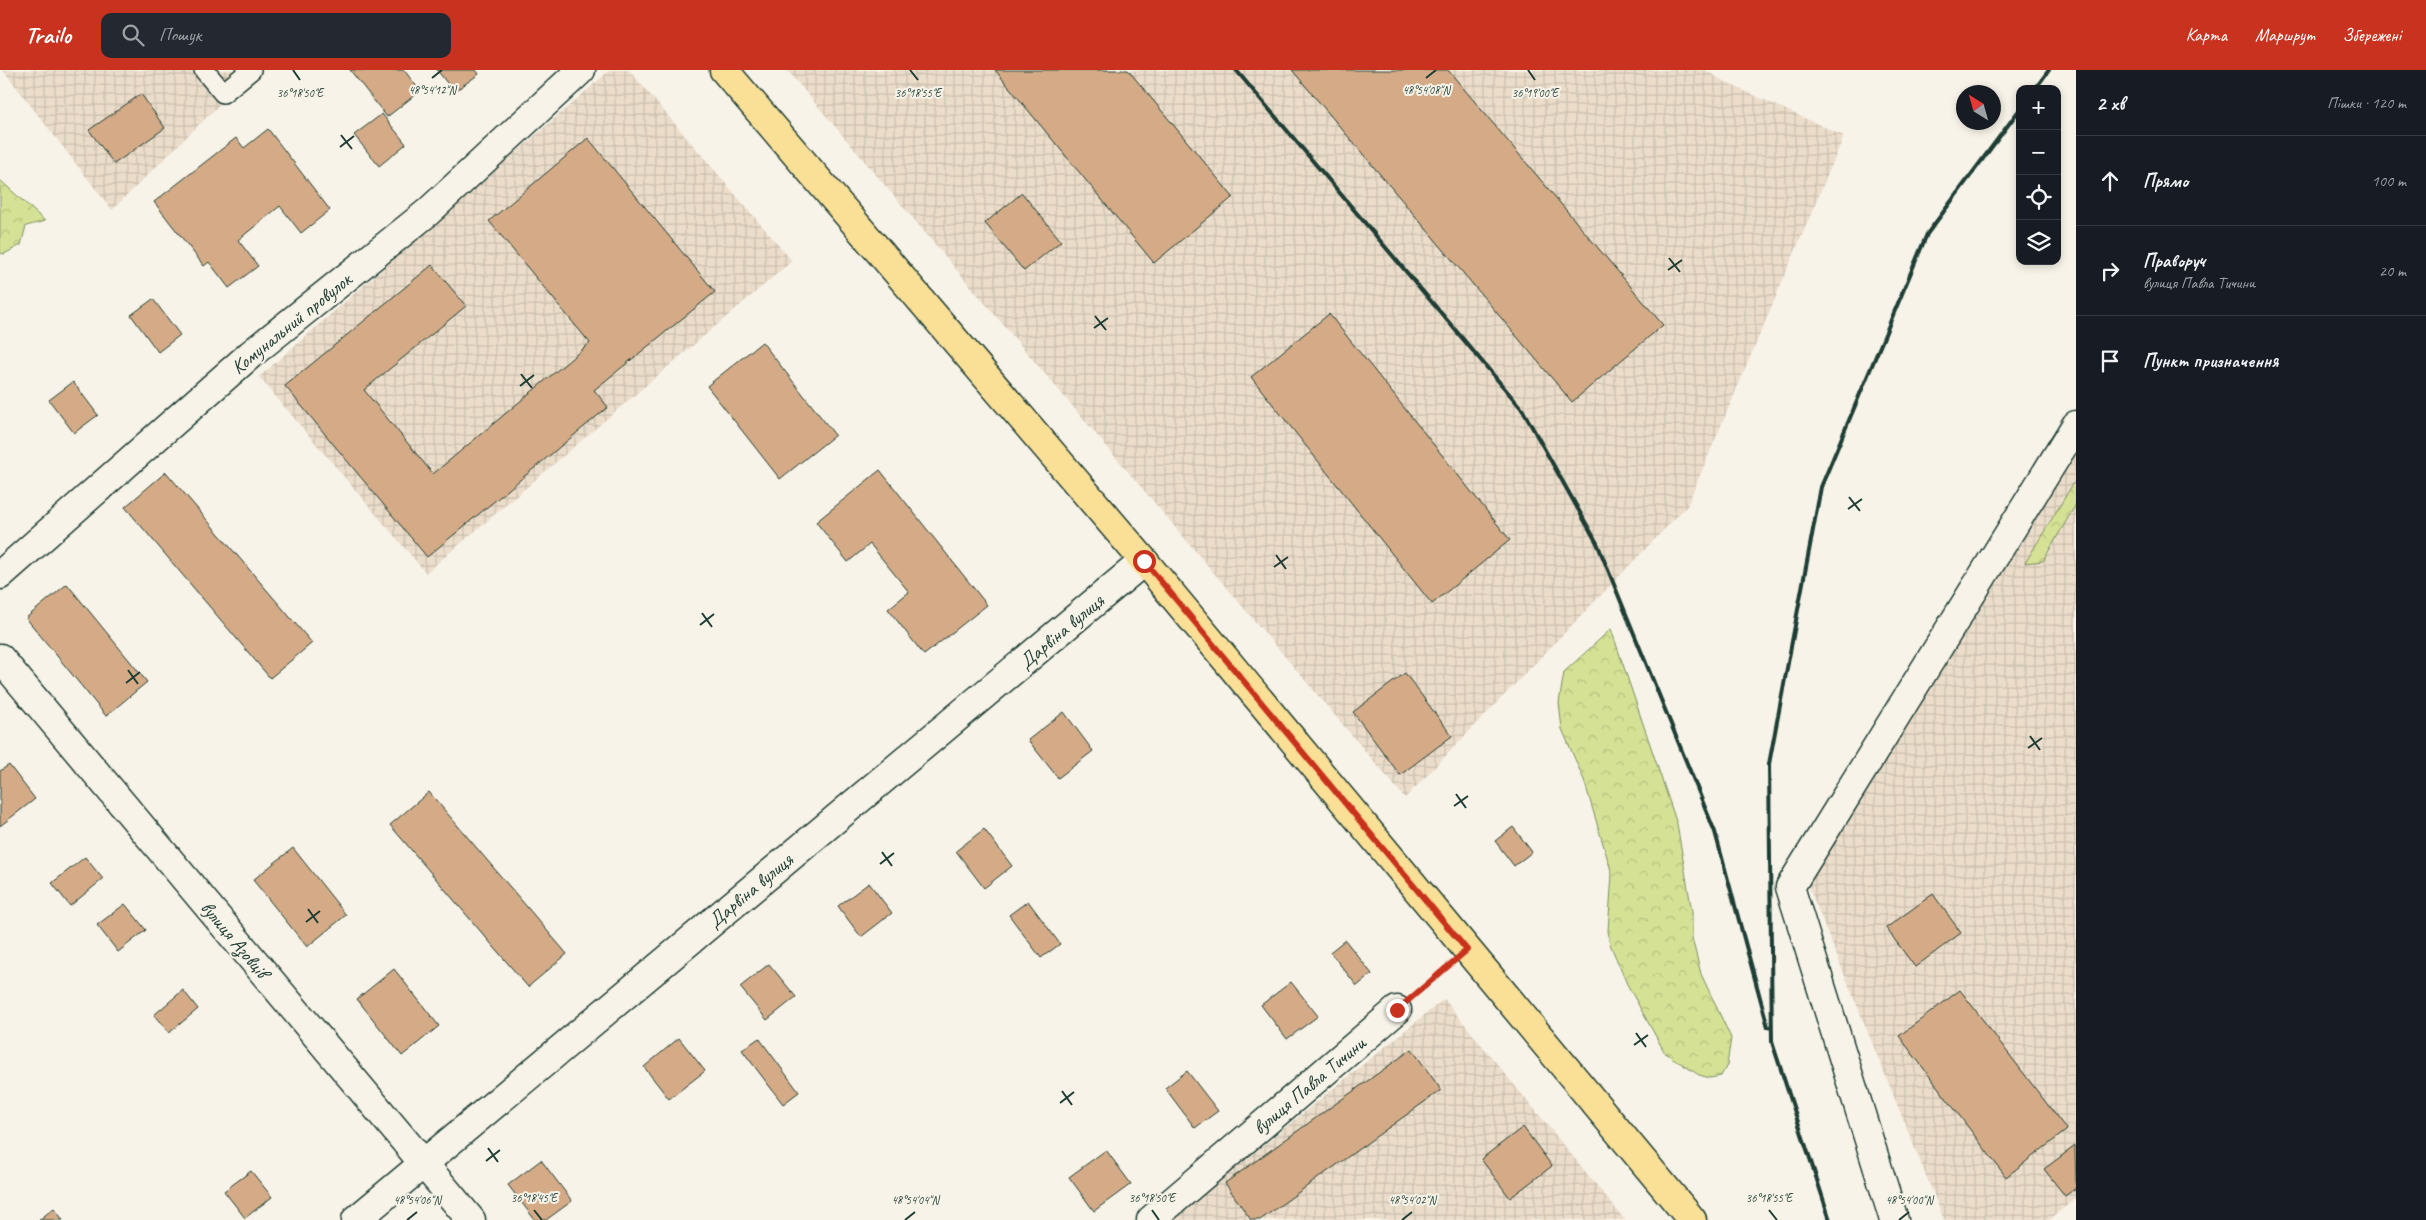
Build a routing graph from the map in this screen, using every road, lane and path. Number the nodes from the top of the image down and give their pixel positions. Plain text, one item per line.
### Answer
1 (204, 70) edge
2 (251, 70) edge
3 (581, 70) edge
4 (724, 70) edge
5 (2076, 425) edge
6 (1144, 561) junction
7 (0, 575) edge
8 (0, 658) edge
9 (1467, 950) junction
10 (1397, 1010) joint
11 (423, 1163) junction
12 (356, 1220) edge
13 (471, 1220) edge
14 (1151, 1220) edge
15 (1692, 1220) edge
16 (1894, 1220) edge

1 - 2 lane
3 - 7 street, Комунальний провулок
4 - 6 main road
5 - 16 street
6 - 9 main road
6 - 11 street, Дарвіна вулиця
8 - 11 street, вулиця Азовців
9 - 10 path
9 - 15 main road
10 - 14 street, вулиця Павла Тичини
11 - 12 street, Дарвіна вулиця
11 - 13 street, вулиця Азовців

